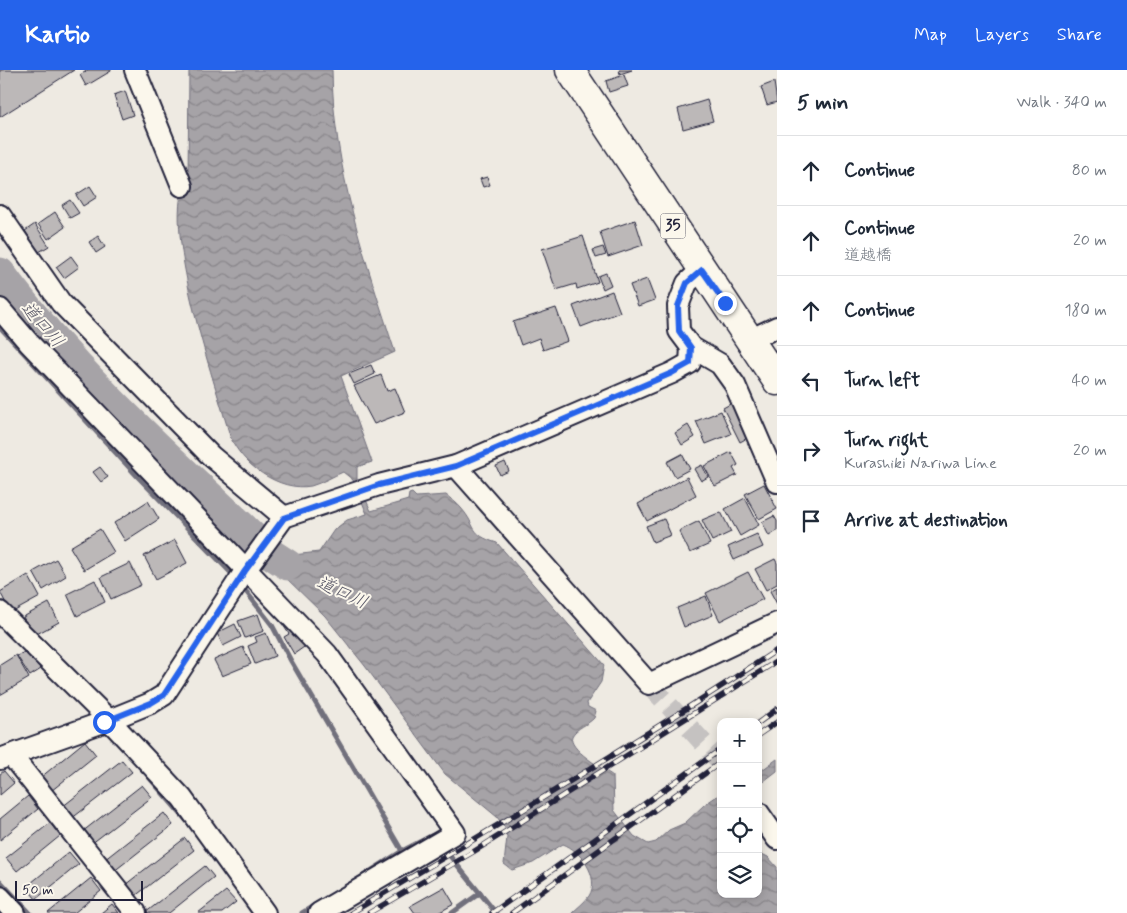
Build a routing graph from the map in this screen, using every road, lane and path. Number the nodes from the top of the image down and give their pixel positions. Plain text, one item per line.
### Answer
1 (135, 70) edge
2 (570, 70) edge
3 (182, 186) dead end
4 (0, 215) edge
5 (702, 270) junction
6 (0, 310) edge
7 (777, 327) edge
8 (749, 340) junction
9 (691, 348) junction
10 (777, 381) edge
11 (456, 466) junction
12 (777, 482) edge
13 (280, 524) junction
14 (241, 578) junction
15 (0, 612) edge
16 (777, 623) edge
17 (103, 722) junction
18 (6, 757) edge
19 (762, 818) edge
20 (777, 839) edge
21 (0, 896) edge
22 (15, 913) edge
23 (136, 913) edge
24 (265, 913) edge
25 (319, 913) edge

1 - 3 street
2 - 5 main road, 35
4 - 13 street
5 - 8 main road, 35
5 - 9 street
6 - 14 street
7 - 8 street
8 - 10 main road, 35
9 - 11 street
9 - 12 street
11 - 13 street
11 - 16 street
13 - 14 street
14 - 17 street
14 - 25 street
15 - 17 street
17 - 18 street
17 - 24 street
18 - 23 street
19 - 20 street
21 - 22 street

